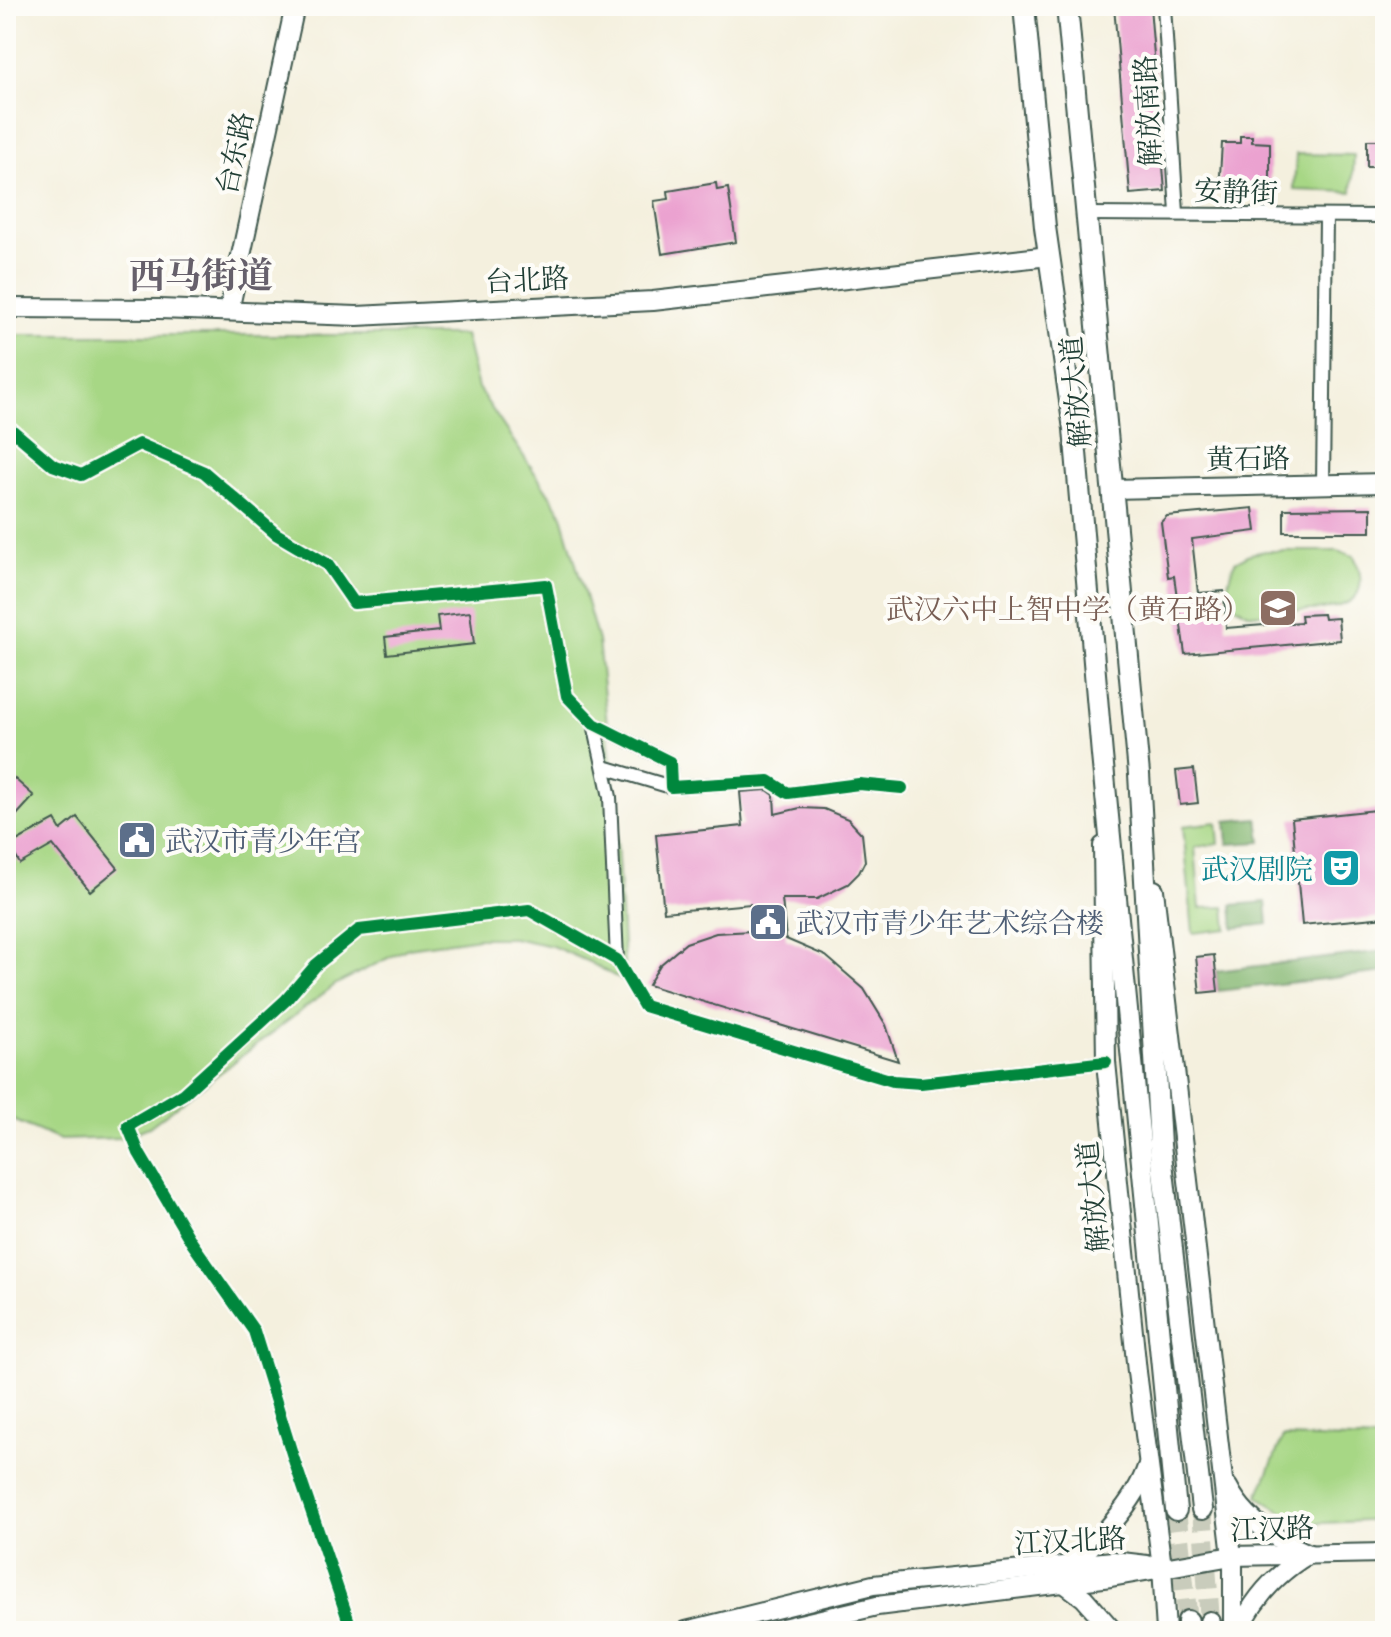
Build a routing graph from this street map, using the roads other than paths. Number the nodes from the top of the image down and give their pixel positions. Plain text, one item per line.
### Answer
1 (295, 6) edge
2 (1024, 6) edge
3 (1067, 6) edge
4 (1164, 6) edge
5 (1177, 213) junction
6 (1086, 214) junction
7 (1385, 216) edge
8 (1326, 217) junction
9 (1049, 256) junction
10 (6, 308) edge
11 (229, 311) junction
12 (6, 425) edge
13 (1385, 483) edge
14 (1323, 485) junction
15 (1112, 489) junction
16 (594, 724) junction
17 (1102, 755) junction
18 (604, 767) junction
19 (1139, 774) junction
20 (671, 787) junction
21 (902, 788) dead end
22 (617, 960) junction
23 (1106, 1062) junction
24 (1149, 1460) junction
25 (1223, 1473) junction
26 (1202, 1509) tunnel mouth
27 (1176, 1510) tunnel mouth
28 (1385, 1553) edge
29 (1309, 1554) junction
30 (1232, 1556) junction
31 (1162, 1567) junction
32 (1066, 1574) junction
33 (352, 1631) edge
34 (686, 1631) edge
35 (770, 1631) edge
36 (1113, 1631) edge
37 (1166, 1631) edge
38 (1233, 1631) edge
39 (1239, 1631) edge

1 - 11 main road, 台东路
2 - 9 main road, 解放大道
3 - 6 main road, 解放大道
4 - 5 street, 解放南路
5 - 6 street, 安静街
5 - 8 street, 安静街
6 - 15 main road, 解放大道
7 - 8 street, 安静街
8 - 14 street
9 - 11 main road, 台北路
9 - 17 main road, 解放大道
10 - 11 main road, 台北路
12 - 16 street
13 - 14 main road, 黄石路
14 - 15 main road, 黄石路
15 - 19 main road, 解放大道
16 - 18 street
16 - 20 street
17 - 23 main road, 解放大道
17 - 27 main road, 解放大道
18 - 20 street
18 - 22 street
19 - 25 main road, 解放大道
19 - 26 main road, 解放大道
20 - 21 street
22 - 23 street
22 - 33 street
23 - 24 main road, 解放大道
24 - 31 main road, 解放大道
24 - 32 main road
25 - 29 main road
25 - 30 main road, 解放大道
28 - 29 main road, 江汉路
29 - 30 main road, 江汉路
29 - 39 main road
30 - 31 main road, 江汉路
30 - 38 main road, 解放大道
31 - 32 main road, 江汉北路
31 - 37 main road, 解放大道
32 - 34 main road, 江汉北路
32 - 35 main road, 江汉北路
32 - 36 main road

